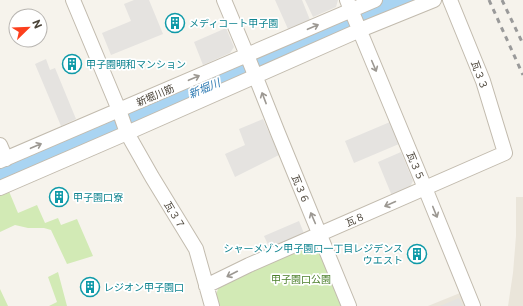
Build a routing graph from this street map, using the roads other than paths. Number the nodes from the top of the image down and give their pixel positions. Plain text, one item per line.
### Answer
1 (74, 0) edge
2 (224, 0) edge
3 (375, 0) edge
4 (434, 0) edge
5 (450, 0) edge
6 (354, 17) edge
7 (252, 67) junction
8 (123, 122) junction
9 (0, 145) edge
10 (504, 153) joint
11 (3, 160) edge
12 (0, 188) edge
13 (425, 188) junction
14 (320, 234) junction
15 (206, 286) junction
16 (212, 306) edge
17 (348, 306) edge
18 (473, 306) edge

1 - 8 street, 瓦３７
2 - 7 street, 瓦３６
3 - 6 street, 新堀川筋
4 - 6 street
5 - 10 street, 瓦３３
7 -> 6 street, 新堀川筋
6 - 7 street
6 -> 13 street, 瓦３５
8 -> 7 street, 新堀川筋
7 - 8 street
14 -> 7 street, 瓦３６
11 -> 8 street, 新堀川筋
8 - 12 street
8 - 15 street, 瓦３７
9 - 11 street
10 - 13 street, 瓦８
13 -> 14 street, 瓦８
13 -> 18 street, 瓦３５
14 -> 15 street, 瓦８
14 - 17 street, 瓦３６
15 - 16 street, 瓦３７

